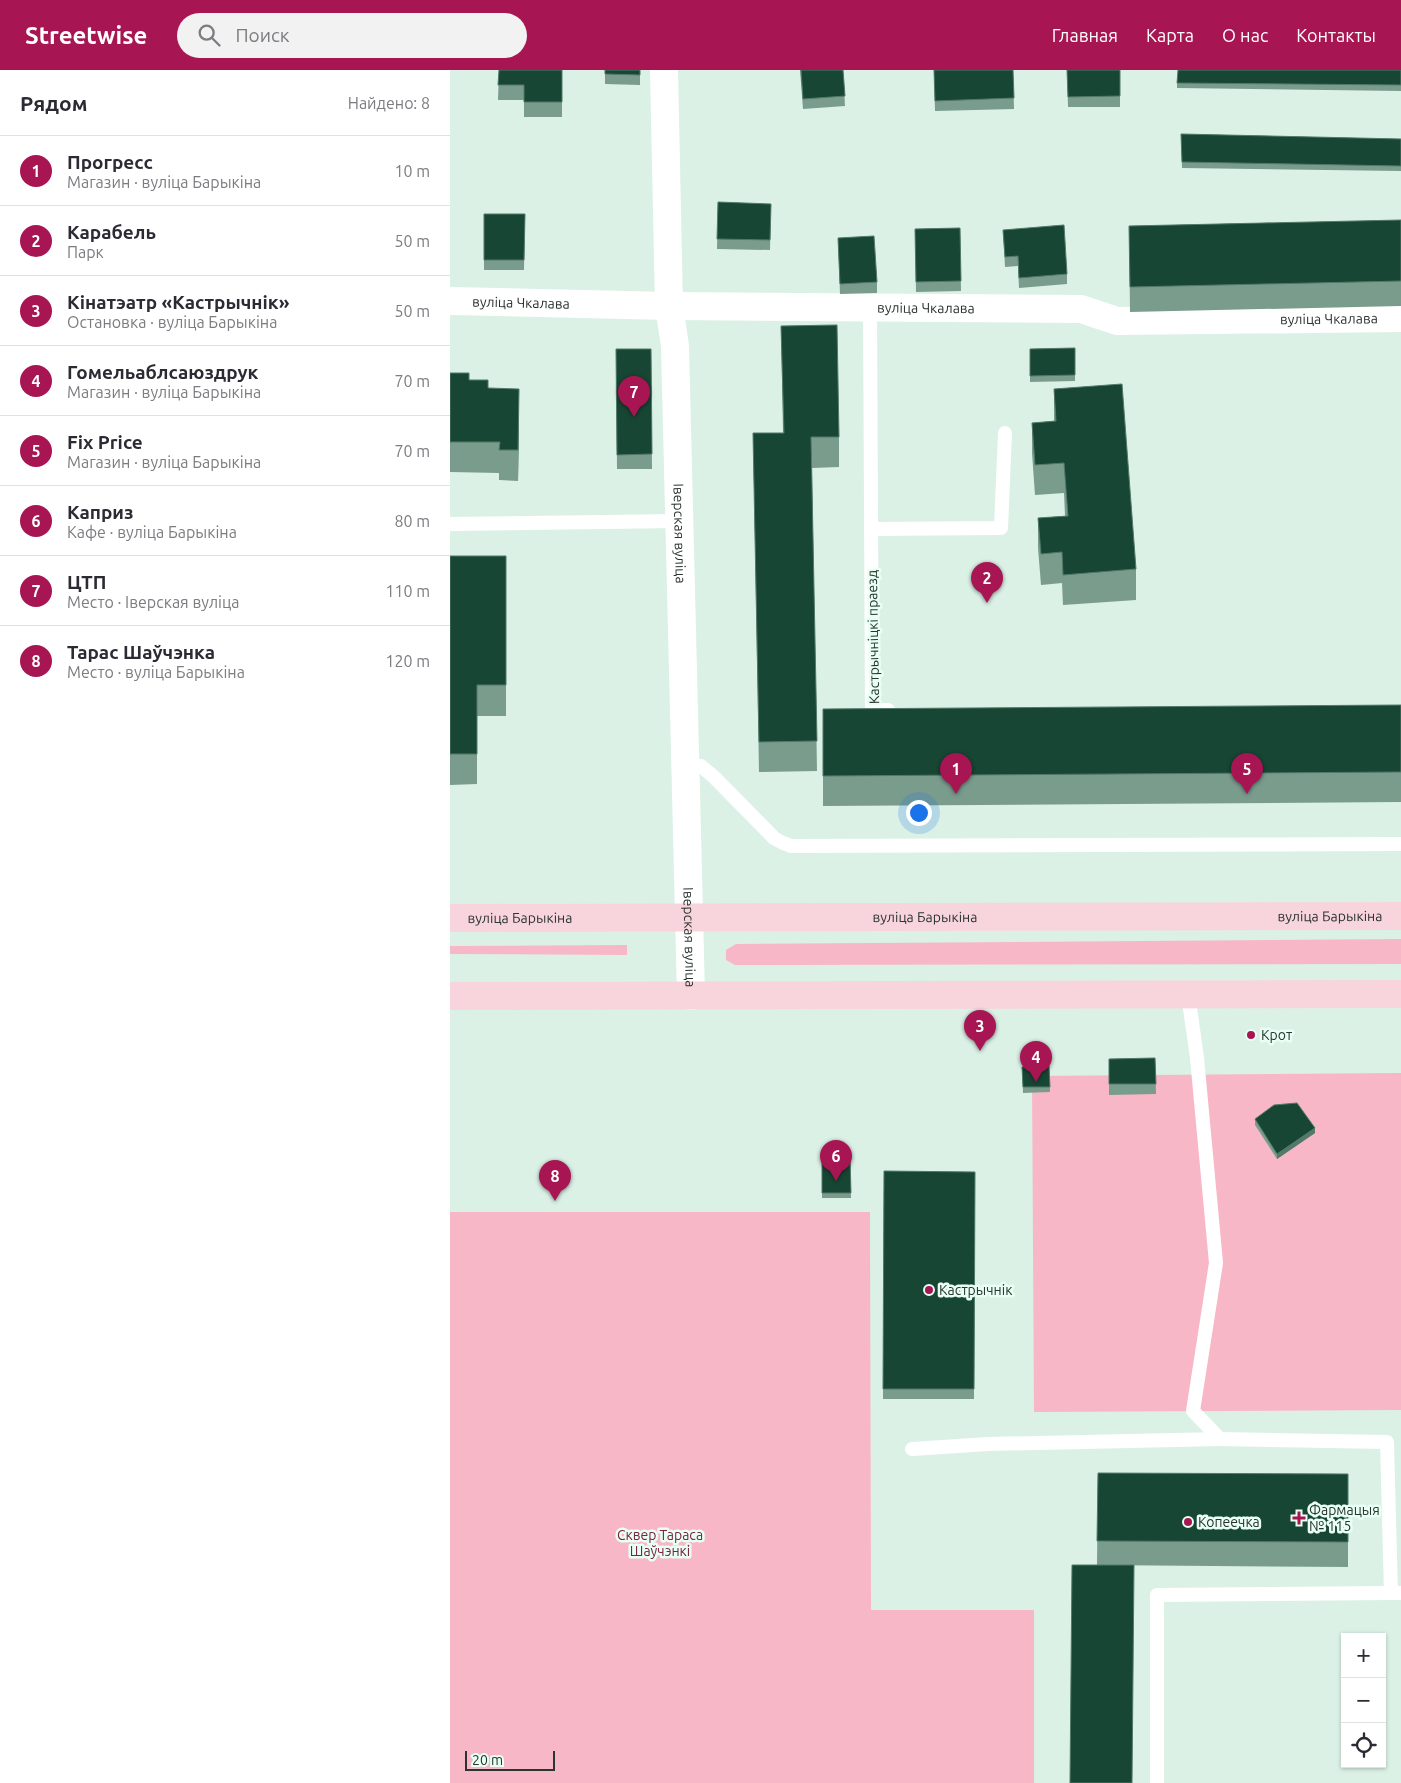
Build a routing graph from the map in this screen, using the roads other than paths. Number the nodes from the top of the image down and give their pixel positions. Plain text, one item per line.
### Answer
1 (664, 70) edge
2 (450, 301) edge
3 (669, 306) junction
4 (870, 308) junction
5 (1401, 318) edge
6 (1005, 433) dead end
7 (680, 521) junction
8 (450, 524) edge
9 (871, 529) junction
10 (901, 710) edge
11 (686, 763) junction
12 (1401, 844) edge
13 (1401, 916) edge
14 (689, 917) junction
15 (450, 918) edge
16 (1188, 994) junction
17 (1401, 994) edge
18 (450, 996) edge
19 (691, 996) junction
20 (1220, 1439) junction
21 (912, 1449) dead end
22 (1396, 1593) edge
23 (1157, 1783) edge

1 - 3 street, Іверская вуліца
2 - 3 street, вуліца Чкалава
3 - 4 street, вуліца Чкалава
3 - 7 street, Іверская вуліца
4 - 5 street, вуліца Чкалава
4 - 9 lane, Кастрычніцкі праезд
6 - 9 lane
7 - 8 lane
7 - 11 street, Іверская вуліца
9 - 10 lane, Кастрычніцкі праезд
11 - 12 lane
11 - 14 street, Іверская вуліца
13 - 14 main road, вуліца Барыкіна
14 - 15 main road, вуліца Барыкіна
14 - 19 street, Іверская вуліца
16 - 17 main road
16 - 19 main road
16 - 20 lane
18 - 19 main road
20 - 21 lane
20 - 22 lane
22 - 23 lane

